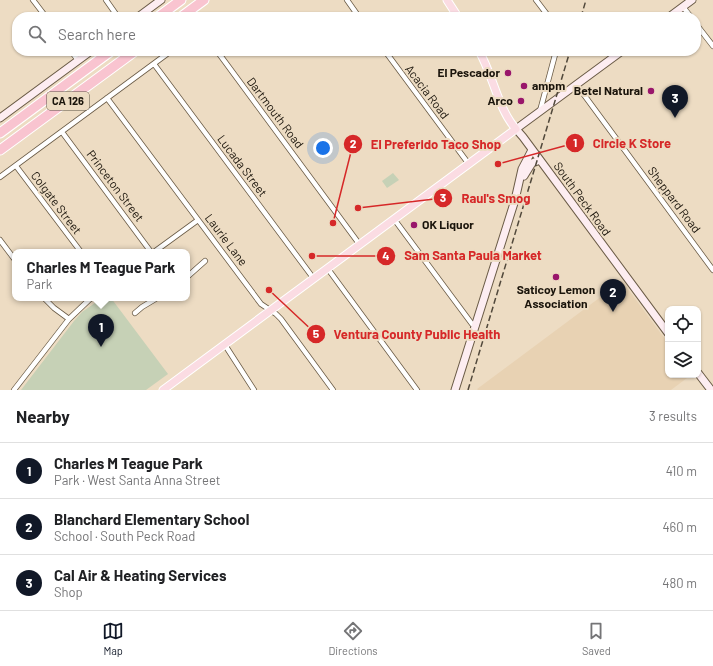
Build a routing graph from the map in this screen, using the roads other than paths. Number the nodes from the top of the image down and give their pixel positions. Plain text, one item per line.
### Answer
1 (33, 0) edge
2 (106, 0) edge
3 (161, 0) edge
4 (181, 0) edge
5 (204, 0) edge
6 (347, 0) edge
7 (447, 0) edge
8 (536, 0) edge
9 (692, 0) edge
10 (683, 7) junction
11 (42, 12) edge
12 (114, 12) edge
13 (145, 12) edge
14 (165, 12) edge
15 (188, 12) edge
16 (355, 12) edge
17 (455, 12) edge
18 (545, 12) edge
19 (676, 12) edge
20 (687, 12) edge
21 (701, 30) edge
22 (713, 46) edge
23 (75, 56) edge
24 (84, 56) edge
25 (104, 56) edge
26 (128, 56) edge
27 (164, 56) edge
28 (221, 56) edge
29 (388, 56) edge
30 (482, 56) edge
31 (555, 56) edge
32 (615, 56) edge
33 (78, 60) junction
34 (154, 64) junction
35 (576, 84) junction
36 (107, 98) junction
37 (540, 111) junction
38 (0, 118) edge
39 (516, 129) junction
40 (62, 132) junction
41 (0, 133) edge
42 (0, 150) edge
43 (532, 150) junction
44 (540, 160) junction
45 (468, 163) junction
46 (16, 166) junction
47 (0, 177) edge
48 (518, 184) junction
49 (394, 219) junction
50 (198, 220) junction
51 (0, 240) edge
52 (360, 245) junction
53 (79, 249) edge
54 (151, 249) edge
55 (157, 249) edge
56 (12, 256) edge
57 (205, 261) dead end
58 (328, 269) junction
59 (713, 270) edge
60 (190, 274) edge
61 (314, 280) junction
62 (47, 301) edge
63 (88, 301) edge
64 (152, 301) edge
65 (271, 310) junction
66 (135, 313) dead end
67 (69, 319) junction
68 (476, 326) junction
69 (665, 329) edge
70 (225, 345) junction
71 (701, 377) edge
72 (14, 390) edge
73 (164, 390) edge
74 (254, 390) edge
75 (333, 390) edge
76 (417, 390) edge
77 (456, 390) edge
78 (710, 390) edge

1 - 11 street
2 - 12 street
3 - 13 street
4 - 14 highway
5 - 15 highway
6 - 16 street
7 - 17 main road
8 - 18 street
9 - 10 street
10 - 19 street
10 - 20 street
21 - 22 street
23 - 33 street
24 - 33 street
25 - 41 highway, CA 126
26 - 42 highway, CA 126
27 - 34 street
28 - 52 street, Dartmouth Road
29 - 45 street, Acacia Road
30 - 39 main road, South Peck Road
31 - 37 street
32 - 35 street
33 - 38 street
34 - 36 street
34 - 61 street, Lucada Street
35 - 37 street
35 - 59 street, Sheppard Road
36 - 40 street
36 - 50 street, Laurie Lane
37 - 39 street
39 - 43 street, South Peck Road
39 - 45 main road
40 - 46 street
40 - 54 street, Princeton Street
43 - 44 street, South Peck Road
43 - 48 street
44 - 48 street
44 - 69 street, South Peck Road
45 - 49 main road
46 - 47 street
46 - 53 street, Colgate Street
48 - 68 street
49 - 52 main road
49 - 68 street
50 - 55 street
50 - 65 street, Laurie Lane
51 - 56 street
52 - 58 main road
57 - 60 street
58 - 61 main road
58 - 76 street
61 - 65 main road
62 - 67 street
63 - 67 street
64 - 66 street
65 - 70 main road
65 - 75 street, Laurie Lane
67 - 72 street
68 - 77 street
70 - 73 main road
70 - 74 street
71 - 78 street

